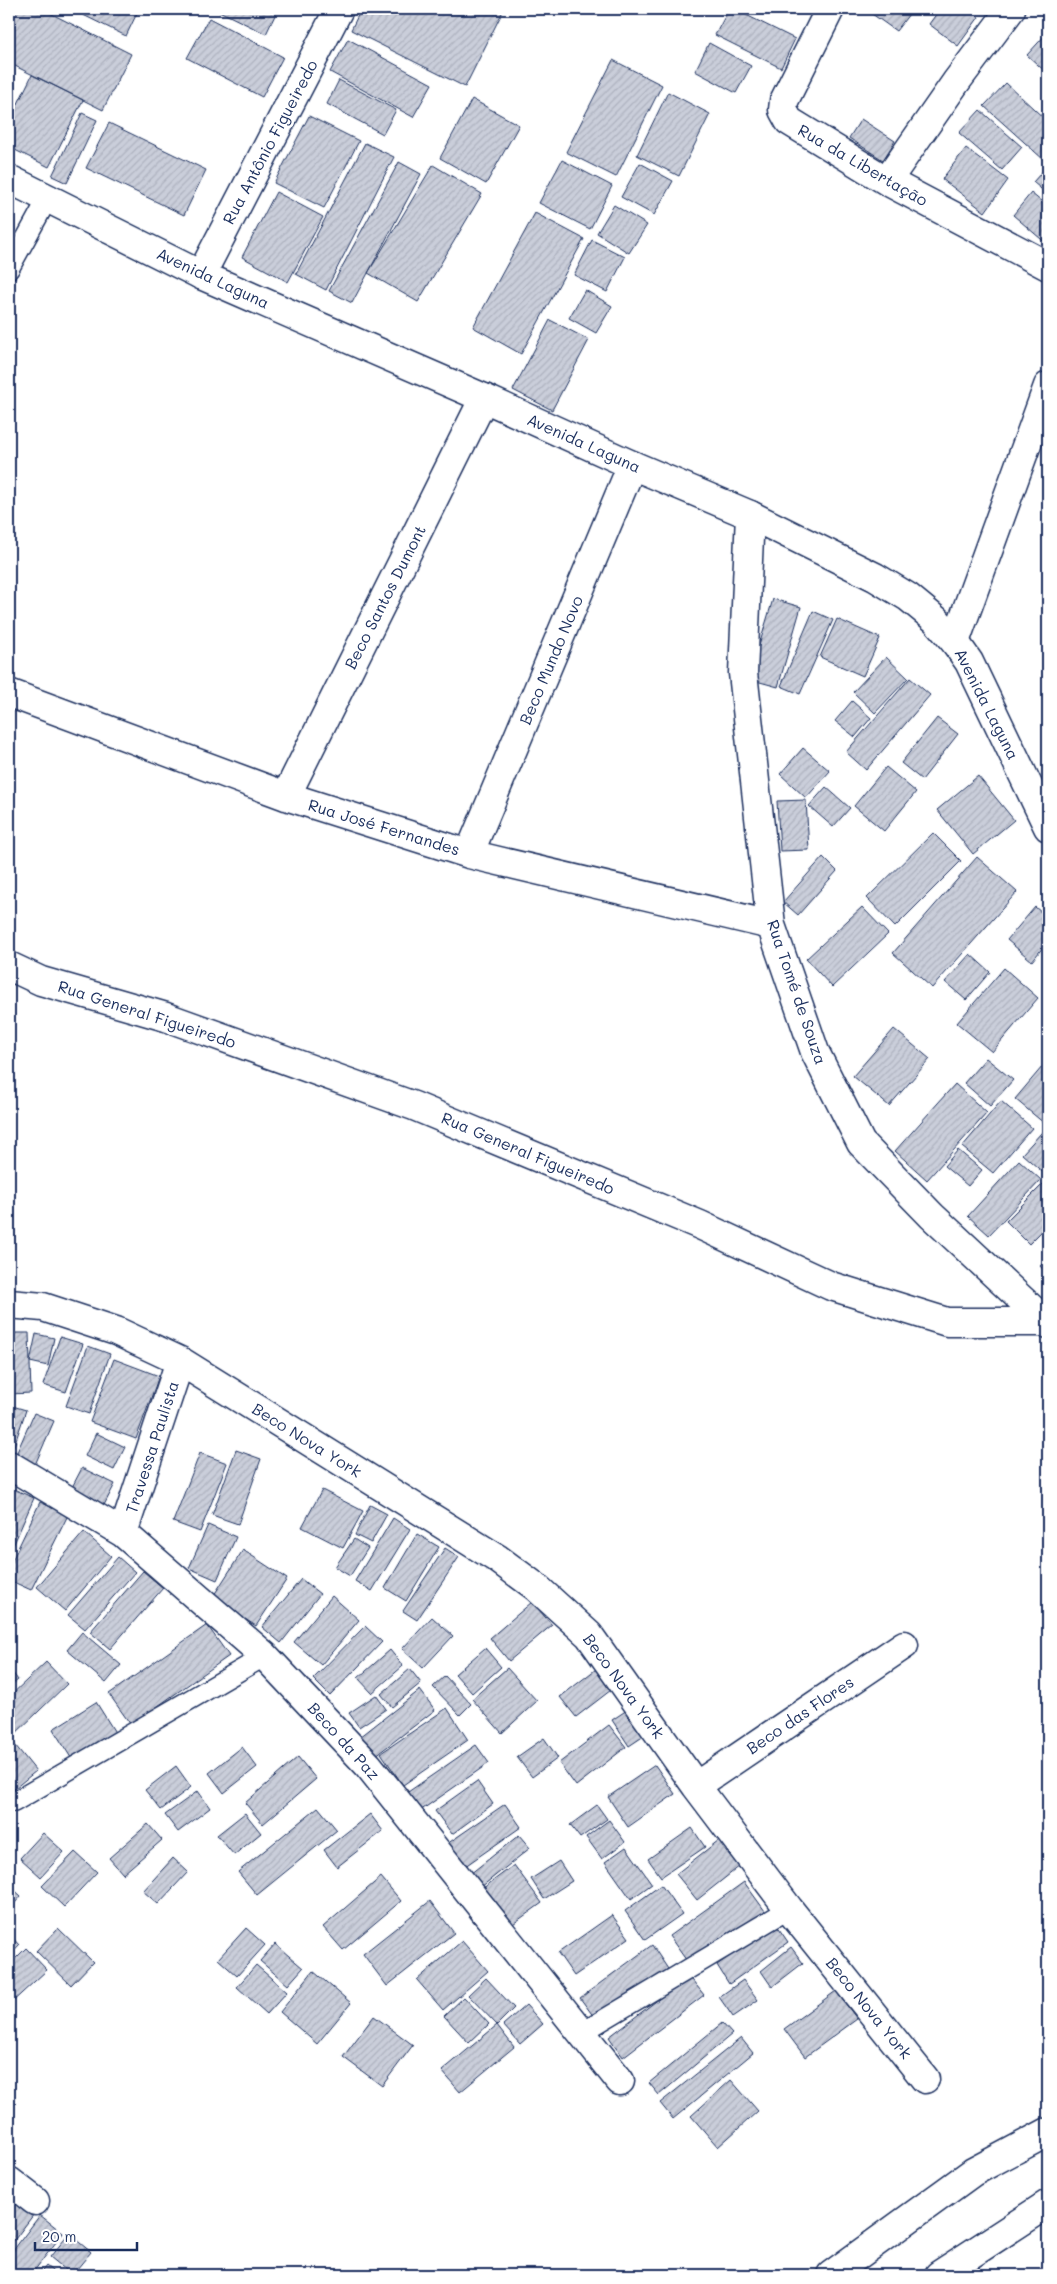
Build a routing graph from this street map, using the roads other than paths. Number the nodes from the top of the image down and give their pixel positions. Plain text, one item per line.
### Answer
1 (339, 9) edge
2 (830, 9) edge
3 (1011, 9) edge
4 (9, 180) edge
5 (887, 181) junction
6 (48, 198) junction
7 (1048, 266) edge
8 (9, 269) edge
9 (201, 275) junction
10 (1048, 386) edge
11 (484, 398) junction
12 (632, 465) junction
13 (750, 515) junction
14 (955, 642) junction
15 (9, 693) edge
16 (286, 796) junction
17 (1048, 827) edge
18 (469, 854) junction
19 (771, 925) junction
20 (9, 966) edge
21 (9, 1304) edge
22 (1047, 1323) edge
23 (180, 1361) junction
24 (9, 1465) edge
25 (123, 1533) junction
26 (904, 1645) dead end
27 (265, 1656) junction
28 (696, 1786) junction
29 (14, 1802) dead end
30 (789, 1909) junction
31 (583, 2032) junction
32 (925, 2078) dead end
33 (620, 2081) dead end
34 (1048, 2132) edge
35 (9, 2181) edge
36 (35, 2201) dead end
37 (1048, 2204) edge
38 (831, 2275) edge
39 (939, 2275) edge

1 - 9 main road, Rua Antônio Figueiredo
2 - 5 main road, Rua da Libertação
3 - 5 main road
4 - 6 main road, Avenida Laguna
5 - 7 main road, Rua da Libertação
6 - 8 lane
6 - 9 main road, Avenida Laguna
9 - 11 main road, Avenida Laguna
10 - 14 main road
11 - 12 main road, Avenida Laguna
11 - 16 main road, Beco Santos Dumont
12 - 13 main road, Avenida Laguna
12 - 18 main road, Beco Mundo Novo
13 - 14 main road, Avenida Laguna
13 - 19 main road, Rua Tomé de Souza
14 - 17 main road, Avenida Laguna
15 - 16 main road, Rua José Fernandes
16 - 18 main road, Rua José Fernandes
18 - 19 main road, Rua José Fernandes
19 - 22 main road, Rua Tomé de Souza
20 - 22 main road, Rua General Figueiredo
21 - 23 main road, Beco Nova York
23 - 25 main road, Travessa Paulista
23 - 28 main road, Beco Nova York
24 - 25 main road, Beco da Paz
25 - 27 main road, Beco da Paz
26 - 28 main road, Beco das Flores
27 - 29 lane
27 - 31 main road, Beco da Paz
28 - 30 main road, Beco Nova York
30 - 31 lane
30 - 32 main road, Beco Nova York
31 - 33 main road, Beco da Paz
34 - 38 main road
35 - 36 main road
37 - 39 main road

